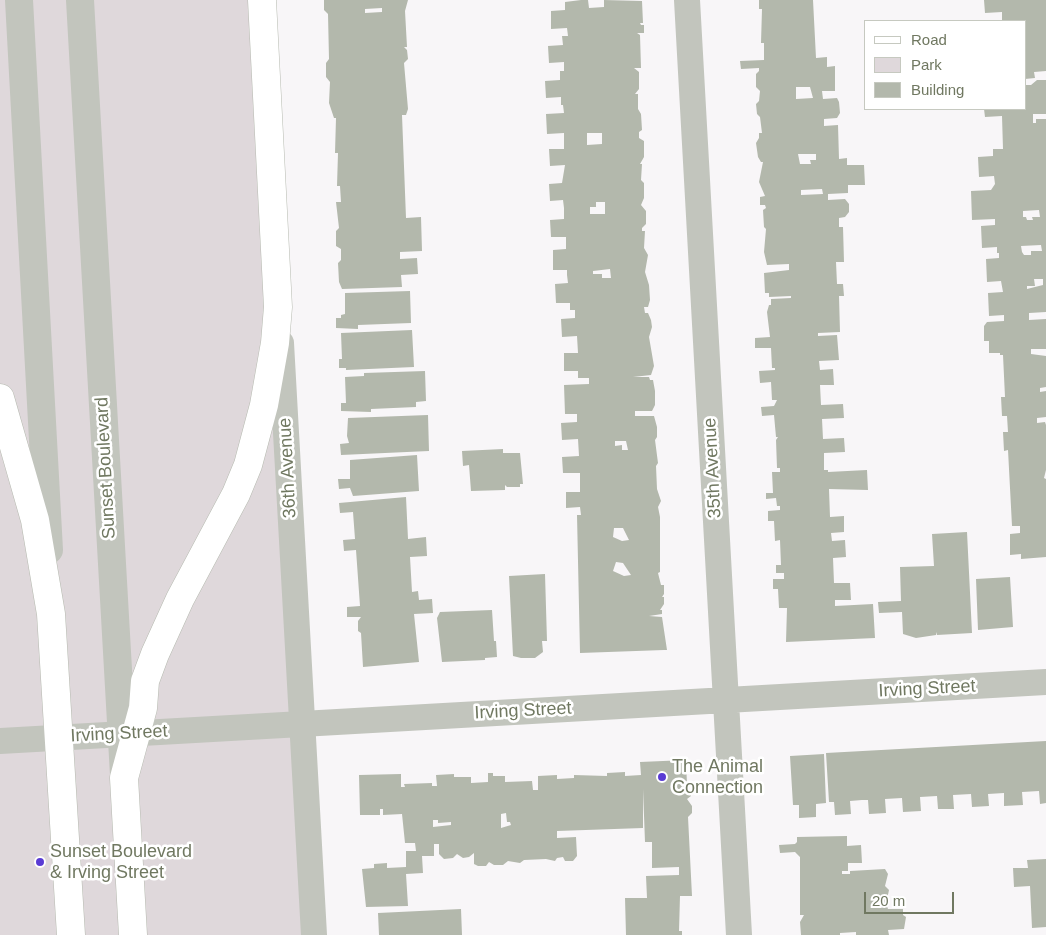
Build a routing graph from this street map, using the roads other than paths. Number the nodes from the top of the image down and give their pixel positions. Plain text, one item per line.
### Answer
1 (19, 0) edge
2 (80, 0) edge
3 (262, 0) edge
4 (687, 0) edge
5 (278, 307) junction
6 (0, 398) edge
7 (56, 664) junction
8 (1046, 682) edge
9 (726, 700) junction
10 (302, 724) junction
11 (128, 733) junction
12 (59, 737) junction
13 (0, 741) edge
14 (71, 935) edge
15 (133, 935) edge
16 (314, 935) edge
17 (739, 935) edge

1 - 7 street
2 - 11 street, Sunset Boulevard
3 - 5 main road, 36th Avenue
4 - 9 street, 35th Avenue
5 - 10 street, 36th Avenue
5 - 11 main road
6 - 7 main road
7 - 12 main road
8 - 9 street, Irving Street
9 - 10 street, Irving Street
9 - 17 street, 35th Avenue
10 - 11 street, Irving Street
10 - 16 street, 36th Avenue
11 - 12 street, Irving Street
11 - 15 main road
12 - 13 street, Irving Street
12 - 14 main road

